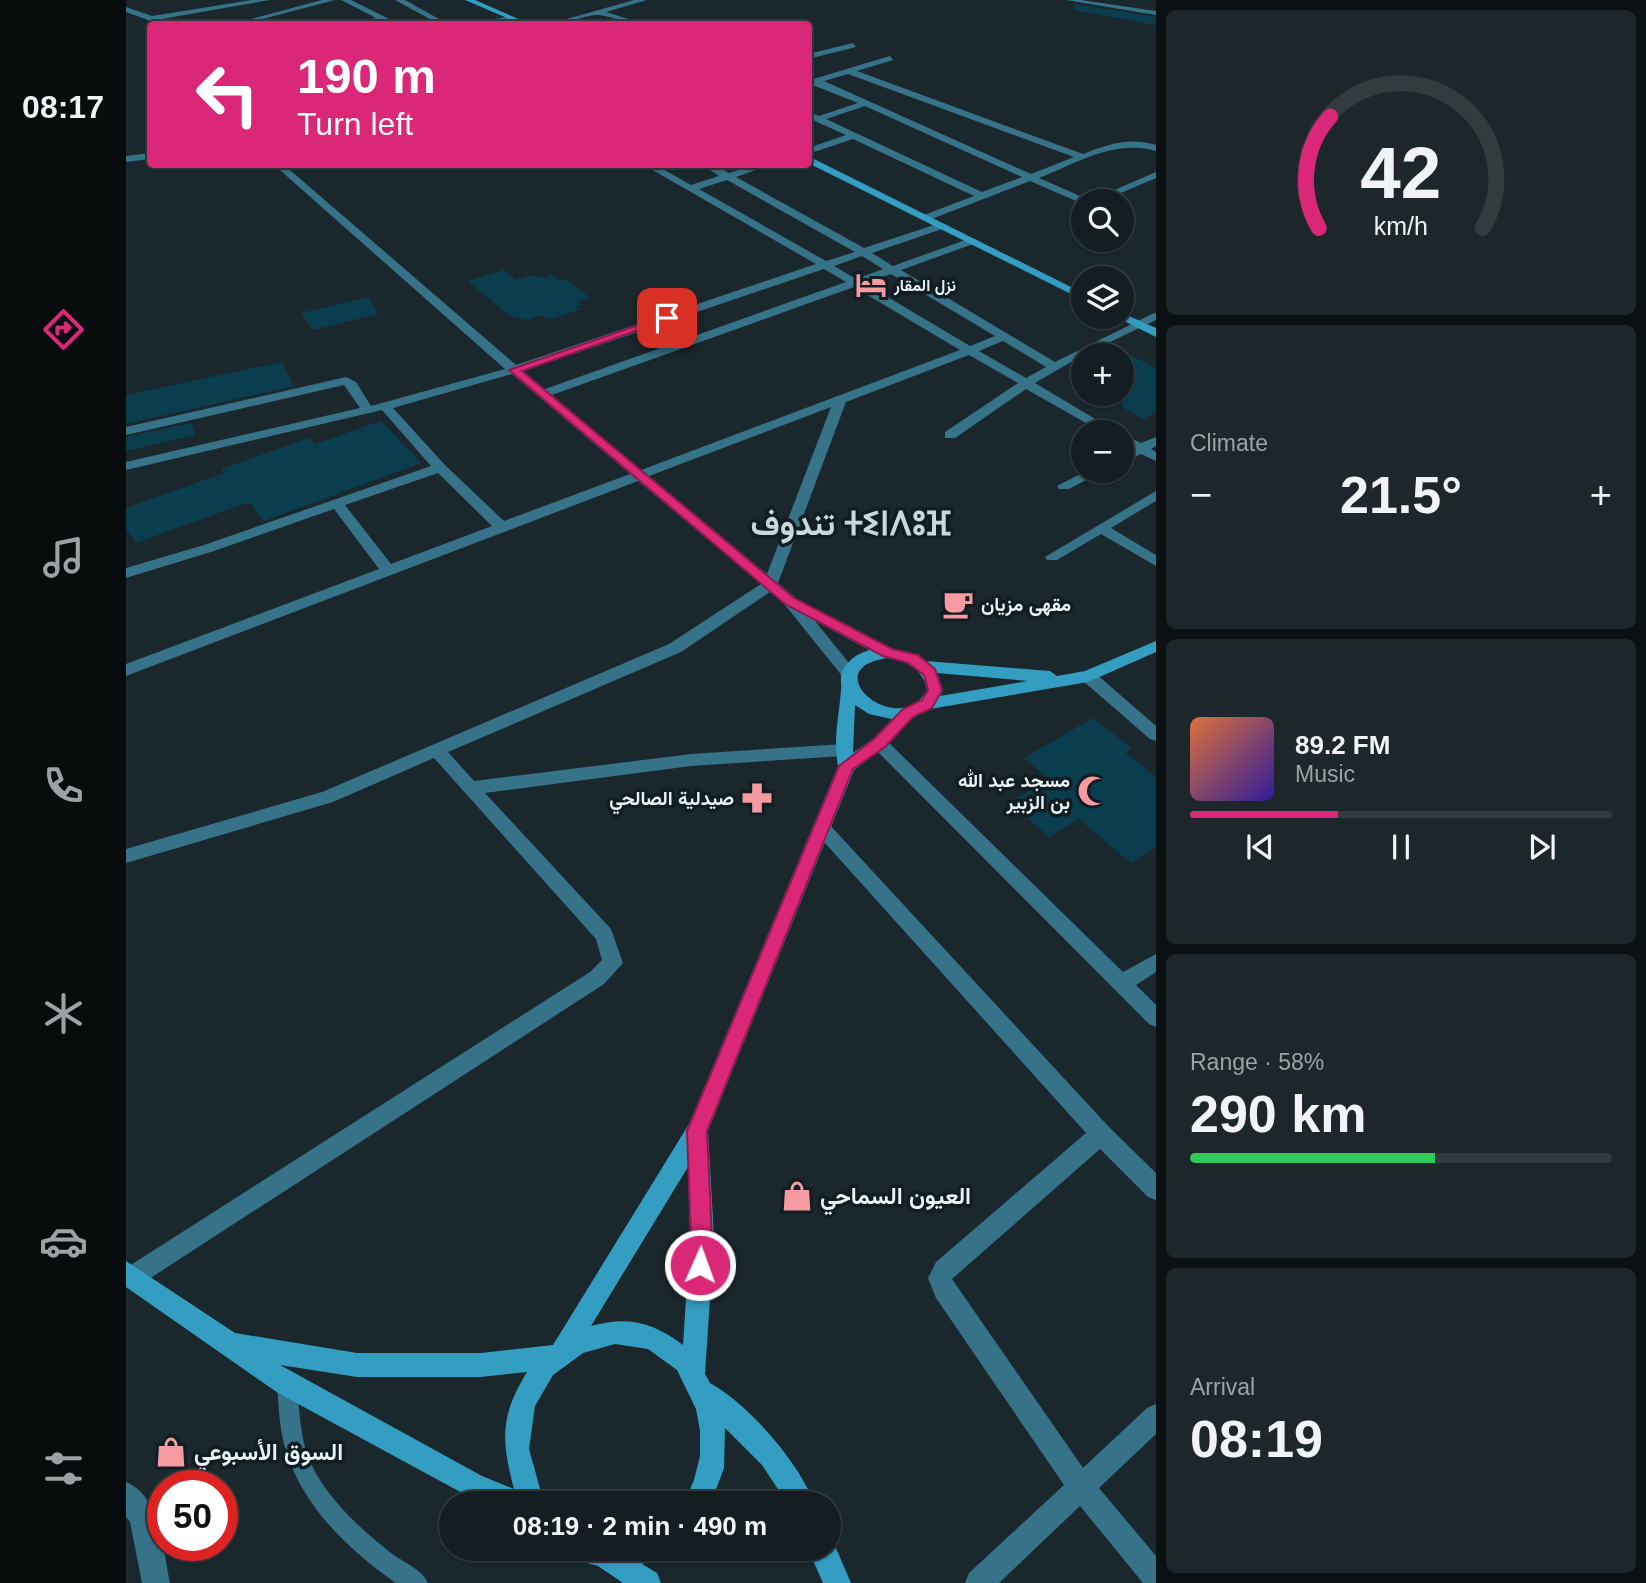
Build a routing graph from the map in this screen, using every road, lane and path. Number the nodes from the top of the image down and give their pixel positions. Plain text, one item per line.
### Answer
1 (266, 0) edge
2 (331, 0) edge
3 (345, 0) edge
4 (399, 0) edge
5 (469, 0) edge
6 (643, 0) edge
7 (1069, 0) edge
8 (240, 2) edge
9 (421, 3) dead end
10 (409, 5) junction
11 (126, 9) edge
12 (596, 12) junction
13 (1156, 13) edge
14 (511, 18) junction
15 (384, 19) junction
16 (153, 21) edge
17 (250, 21) edge
18 (372, 21) edge
19 (389, 21) edge
20 (438, 21) edge
21 (496, 21) edge
22 (518, 21) edge
23 (564, 21) edge
24 (629, 21) edge
25 (853, 45) dead end
26 (812, 56) edge
27 (890, 58) dead end
28 (849, 71) junction
29 (812, 82) edge
30 (866, 103) junction
31 (813, 116) edge
32 (852, 136) junction
33 (1156, 149) edge
34 (812, 150) edge
35 (147, 156) edge
36 (1083, 157) junction
37 (126, 159) edge
38 (812, 161) edge
39 (282, 168) edge
40 (654, 168) edge
41 (712, 168) edge
42 (756, 168) edge
43 (1030, 176) junction
44 (1156, 176) edge
45 (729, 177) junction
46 (691, 188) junction
47 (1124, 189) edge
48 (1071, 195) edge
49 (982, 196) junction
50 (925, 218) junction
51 (941, 226) junction
52 (972, 241) junction
53 (863, 252) junction
54 (825, 264) junction
55 (894, 270) junction
56 (858, 283) junction
57 (1071, 291) edge
58 (1156, 316) edge
59 (1134, 322) edge
60 (1138, 324) junction
61 (1156, 333) edge
62 (1004, 337) junction
63 (968, 351) junction
64 (1054, 367) junction
65 (514, 370) junction
66 (1024, 383) junction
67 (544, 394) junction
68 (841, 397) junction
69 (385, 406) junction
70 (367, 410) junction
71 (1090, 420) edge
72 (126, 431) edge
73 (950, 435) dead end
74 (1156, 441) edge
75 (1134, 445) edge
76 (1141, 449) junction
77 (1134, 452) edge
78 (1156, 457) edge
79 (126, 466) edge
80 (440, 468) junction
81 (640, 474) junction
82 (1071, 483) edge
83 (1064, 486) dead end
84 (1156, 495) edge
85 (337, 504) junction
86 (502, 527) junction
87 (1101, 528) junction
88 (1052, 557) dead end
89 (1156, 561) edge
90 (388, 571) junction
91 (126, 573) edge
92 (770, 584) junction
93 (790, 601) junction
94 (1156, 646) edge
95 (888, 653) junction
96 (923, 666) junction
97 (126, 670) edge
98 (1082, 678) junction
99 (849, 680) junction
100 (927, 704) junction
101 (908, 713) junction
102 (1156, 735) edge
103 (879, 743) junction
104 (436, 750) junction
105 (845, 758) junction
106 (471, 788) junction
107 (822, 828) junction
108 (126, 856) edge
109 (1156, 962) edge
110 (1121, 983) junction
111 (1156, 1018) edge
112 (697, 1131) junction
113 (1101, 1134) junction
114 (1156, 1189) edge
115 (129, 1275) edge
116 (233, 1344) junction
117 (559, 1352) junction
118 (699, 1383) junction
119 (287, 1384) junction
120 (1156, 1417) edge
121 (1080, 1486) junction
122 (487, 1491) edge
123 (526, 1491) edge
124 (704, 1491) edge
125 (796, 1491) edge
126 (126, 1495) edge
127 (609, 1561) edge
128 (827, 1561) edge
129 (1156, 1577) edge
130 (156, 1583) edge
131 (417, 1583) edge
132 (647, 1583) edge
133 (837, 1583) edge
134 (979, 1583) edge

1 - 8 street
2 - 17 street
3 - 15 street
4 - 10 street
5 - 14 main road
6 - 12 street
7 - 13 lane
8 - 16 street
9 - 10 street
10 - 20 street
11 - 16 street
12 - 23 street
12 - 24 street
14 - 21 street
14 - 22 main road
15 - 18 street
15 - 19 street
25 - 26 street
27 - 28 street
28 - 29 street
28 - 36 street
29 - 30 street
30 - 31 street
30 - 43 street
31 - 32 street
32 - 34 street
32 - 49 street
33 - 36 street
35 - 37 street
36 - 43 street
38 - 50 main road
39 - 65 street
40 - 46 street
41 - 45 street
42 - 45 street
43 - 48 street
43 - 49 street
44 - 47 street
45 - 46 street
45 - 53 street
46 - 54 street
49 - 50 street
50 - 51 main road
51 - 52 main road
51 - 53 street
52 - 55 street
52 - 57 main road
53 - 54 street
53 - 55 street
54 - 56 street
54 - 65 street
55 - 56 street
55 - 62 street
56 - 63 street
56 - 67 street
58 - 60 street
59 - 60 main road
60 - 61 main road
60 - 64 street
62 - 63 street
62 - 64 street
63 - 66 street
63 - 68 street
64 - 66 street
65 - 67 street
65 - 69 street
66 - 71 street
66 - 73 street
67 - 81 street
68 - 81 street
68 - 92 street
69 - 70 street
69 - 80 street
70 - 72 street
70 - 79 street
74 - 76 street
75 - 76 street
76 - 77 street
76 - 78 street
80 - 85 street
80 - 86 street
81 - 86 street
81 - 92 street
82 - 83 street
84 - 87 street
85 - 90 street
85 - 91 street
86 - 90 street
87 - 88 street
87 - 89 street
90 - 97 street
92 - 93 street
92 - 104 street
93 - 95 street
93 - 99 street
94 - 98 main road
95 - 96 main road
95 - 99 main road
96 - 98 main road
96 - 100 main road
98 - 100 main road
98 - 102 street
99 - 101 main road
99 - 105 main road
100 - 101 main road
101 - 103 main road
103 - 105 main road
103 - 110 street
104 - 106 street
104 - 108 street
105 - 106 street
105 - 107 main road
106 - 115 street
107 - 112 main road
107 - 113 street
109 - 110 street
110 - 111 street
112 - 117 main road
112 - 118 main road
113 - 114 street
113 - 121 street
115 - 116 main road
116 - 117 main road
116 - 119 main road
117 - 118 main road
117 - 123 main road
118 - 124 main road
118 - 125 main road
119 - 122 main road
119 - 131 lane
120 - 121 street
121 - 129 street
121 - 134 street
126 - 130 street
127 - 132 main road
128 - 133 main road

